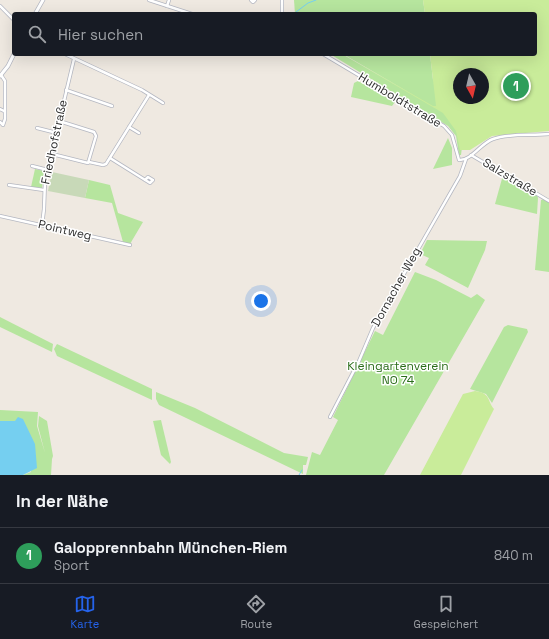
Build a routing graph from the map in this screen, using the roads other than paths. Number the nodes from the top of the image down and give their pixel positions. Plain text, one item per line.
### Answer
1 (41, 0) edge
2 (149, 0) edge
3 (168, 0) edge
4 (251, 0) edge
5 (255, 0) edge
6 (282, 0) edge
7 (0, 6) edge
8 (167, 6) junction
9 (34, 12) edge
10 (186, 12) edge
11 (282, 12) edge
12 (12, 18) edge
13 (13, 56) edge
14 (68, 56) edge
15 (326, 56) edge
16 (74, 59) junction
17 (1, 76) edge
18 (66, 90) junction
19 (149, 95) junction
20 (163, 103) dead end
21 (112, 106) dead end
22 (0, 109) edge
23 (4, 111) junction
24 (60, 121) junction
25 (0, 122) edge
26 (130, 127) junction
27 (37, 128) dead end
28 (57, 133) junction
29 (139, 133) dead end
30 (549, 134) edge
31 (52, 154) junction
32 (471, 154) junction
33 (110, 158) junction
34 (466, 159) junction
35 (89, 162) junction
36 (32, 166) dead end
37 (48, 170) junction
38 (145, 180) dead end
39 (9, 185) dead end
40 (44, 190) junction
41 (549, 200) edge
42 (0, 216) edge
43 (42, 225) junction
44 (130, 245) dead end
45 (330, 417) dead end

1 - 9 street
2 - 8 street
3 - 8 street
4 - 5 street
6 - 11 street
7 - 12 street
8 - 10 street
13 - 17 street
14 - 16 street
15 - 34 street, Humboldtstraße
16 - 18 street, Friedhofstraße
16 - 19 street
17 - 23 street
18 - 21 street
18 - 24 street, Friedhofstraße
19 - 20 street
19 - 26 street
22 - 23 street
23 - 25 street
24 - 28 street, Friedhofstraße
24 - 35 street
26 - 29 street
26 - 33 street
27 - 28 street
28 - 31 street, Friedhofstraße
30 - 32 street, Dornacher Weg
31 - 35 street
31 - 37 street, Friedhofstraße
32 - 34 street, Dornacher Weg
32 - 41 street, Salzstraße
33 - 35 street
33 - 38 street
34 - 45 street, Dornacher Weg
36 - 37 street
37 - 40 street, Friedhofstraße
39 - 40 street
40 - 43 street, Friedhofstraße
42 - 43 street, Pointweg
43 - 44 street, Pointweg

